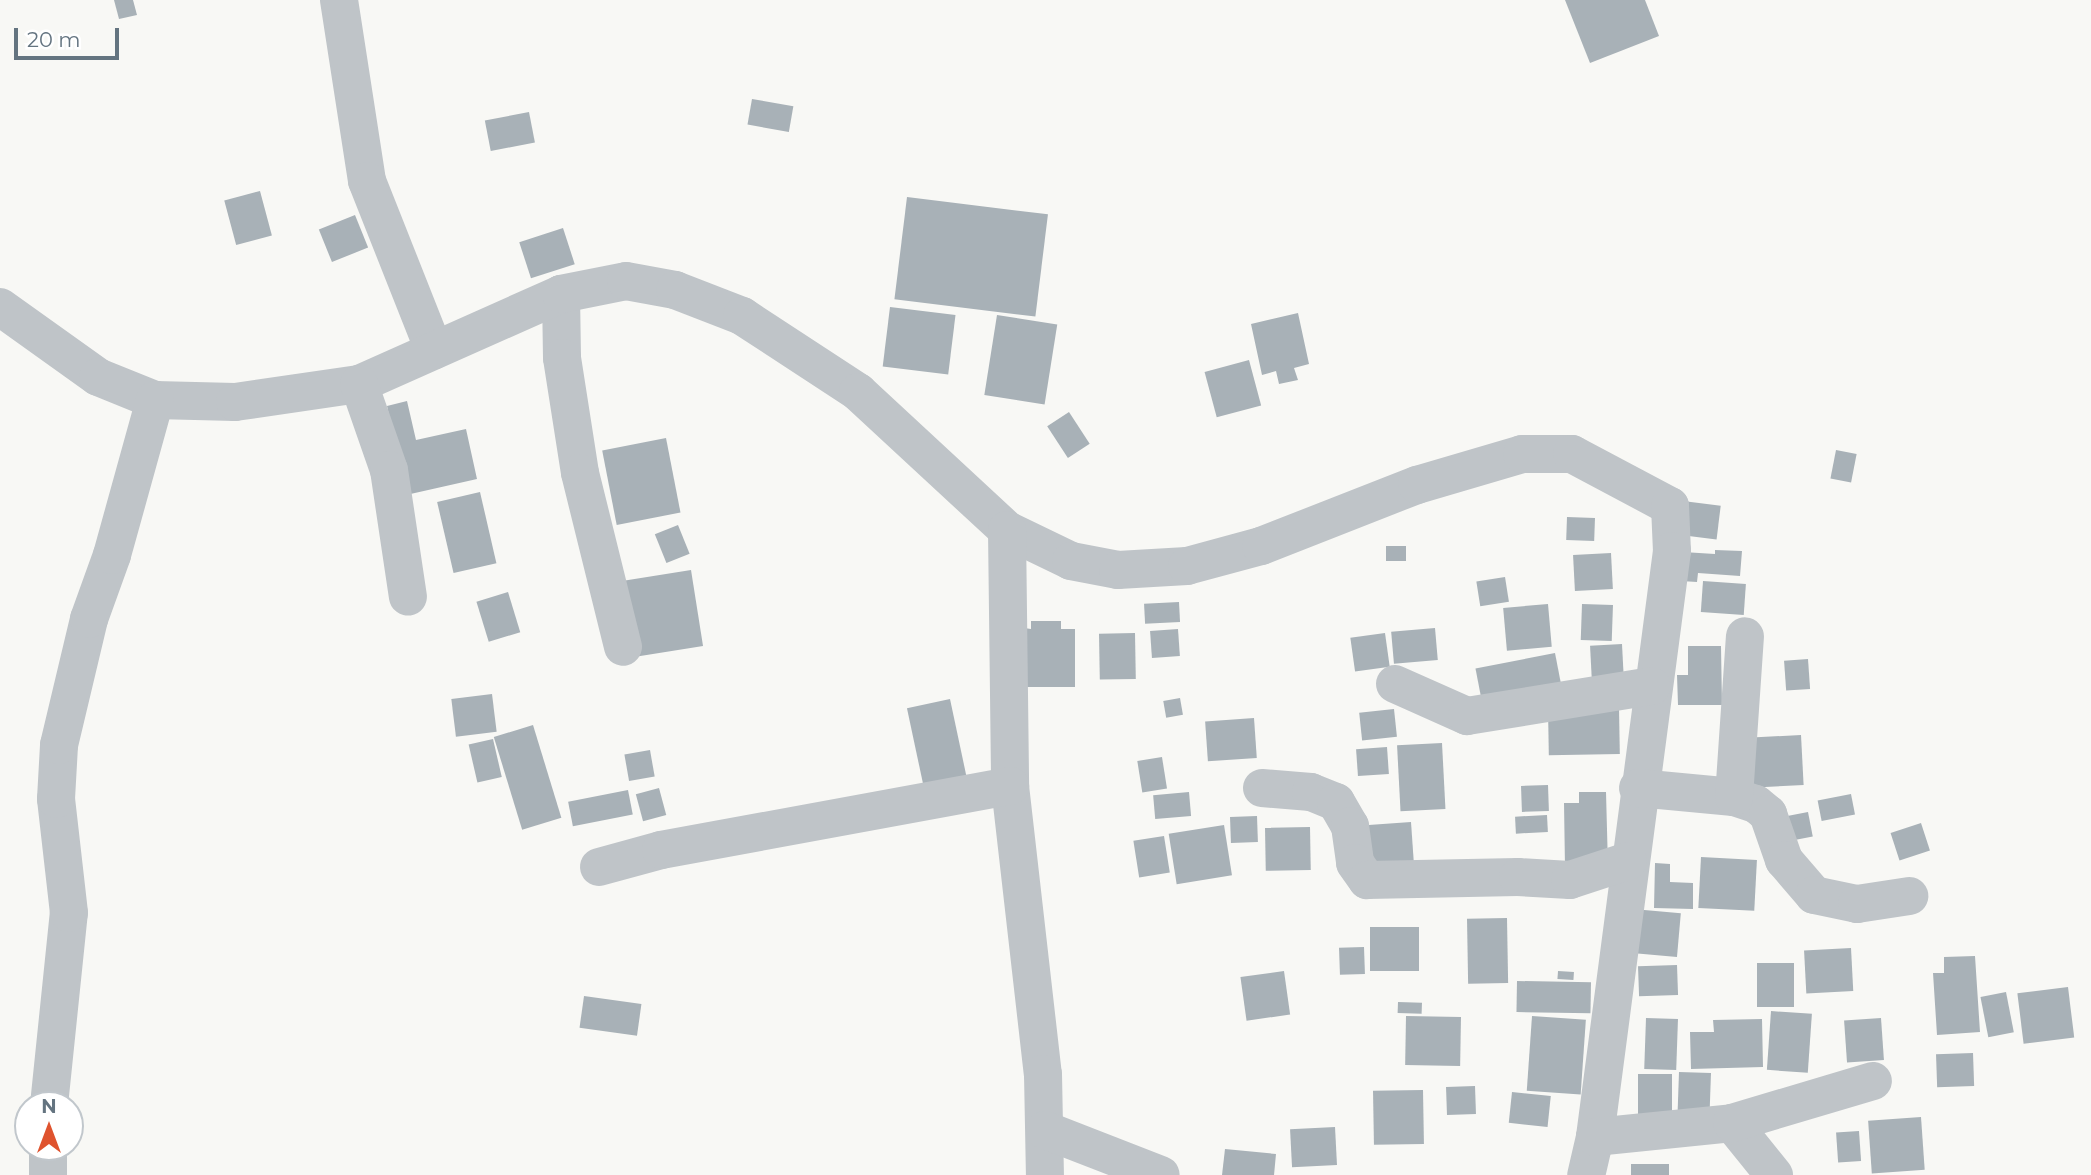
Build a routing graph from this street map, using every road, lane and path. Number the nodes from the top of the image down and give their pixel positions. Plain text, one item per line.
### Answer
1 (339, 0) edge
2 (561, 294) junction
3 (0, 307) edge
4 (434, 350) junction
5 (359, 384) junction
6 (155, 400) junction
7 (1007, 530) junction
8 (408, 597) dead end
9 (1745, 636) dead end
10 (623, 647) dead end
11 (1395, 684) dead end
12 (1653, 686) junction
13 (1010, 786) junction
14 (1262, 788) dead end
15 (1638, 788) junction
16 (1734, 797) junction
17 (1628, 861) junction
18 (599, 867) dead end
19 (1909, 897) dead end
20 (1873, 1081) dead end
21 (50, 1091) edge
22 (1732, 1123) junction
23 (1045, 1130) junction
24 (1595, 1137) junction
25 (1045, 1175) edge
26 (1161, 1175) edge
27 (1586, 1175) edge
28 (1774, 1175) edge

1 - 4 street
2 - 4 street
2 - 7 street
2 - 10 street
3 - 6 street
4 - 5 street
5 - 6 street
5 - 8 street
6 - 21 street
7 - 12 street
7 - 13 street
9 - 16 street
11 - 12 street
12 - 15 street
13 - 18 street
13 - 23 street
14 - 17 street
15 - 16 street
15 - 17 street
16 - 19 street
17 - 24 street
20 - 22 street
22 - 24 street
22 - 28 street
23 - 25 street
23 - 26 street
24 - 27 street

